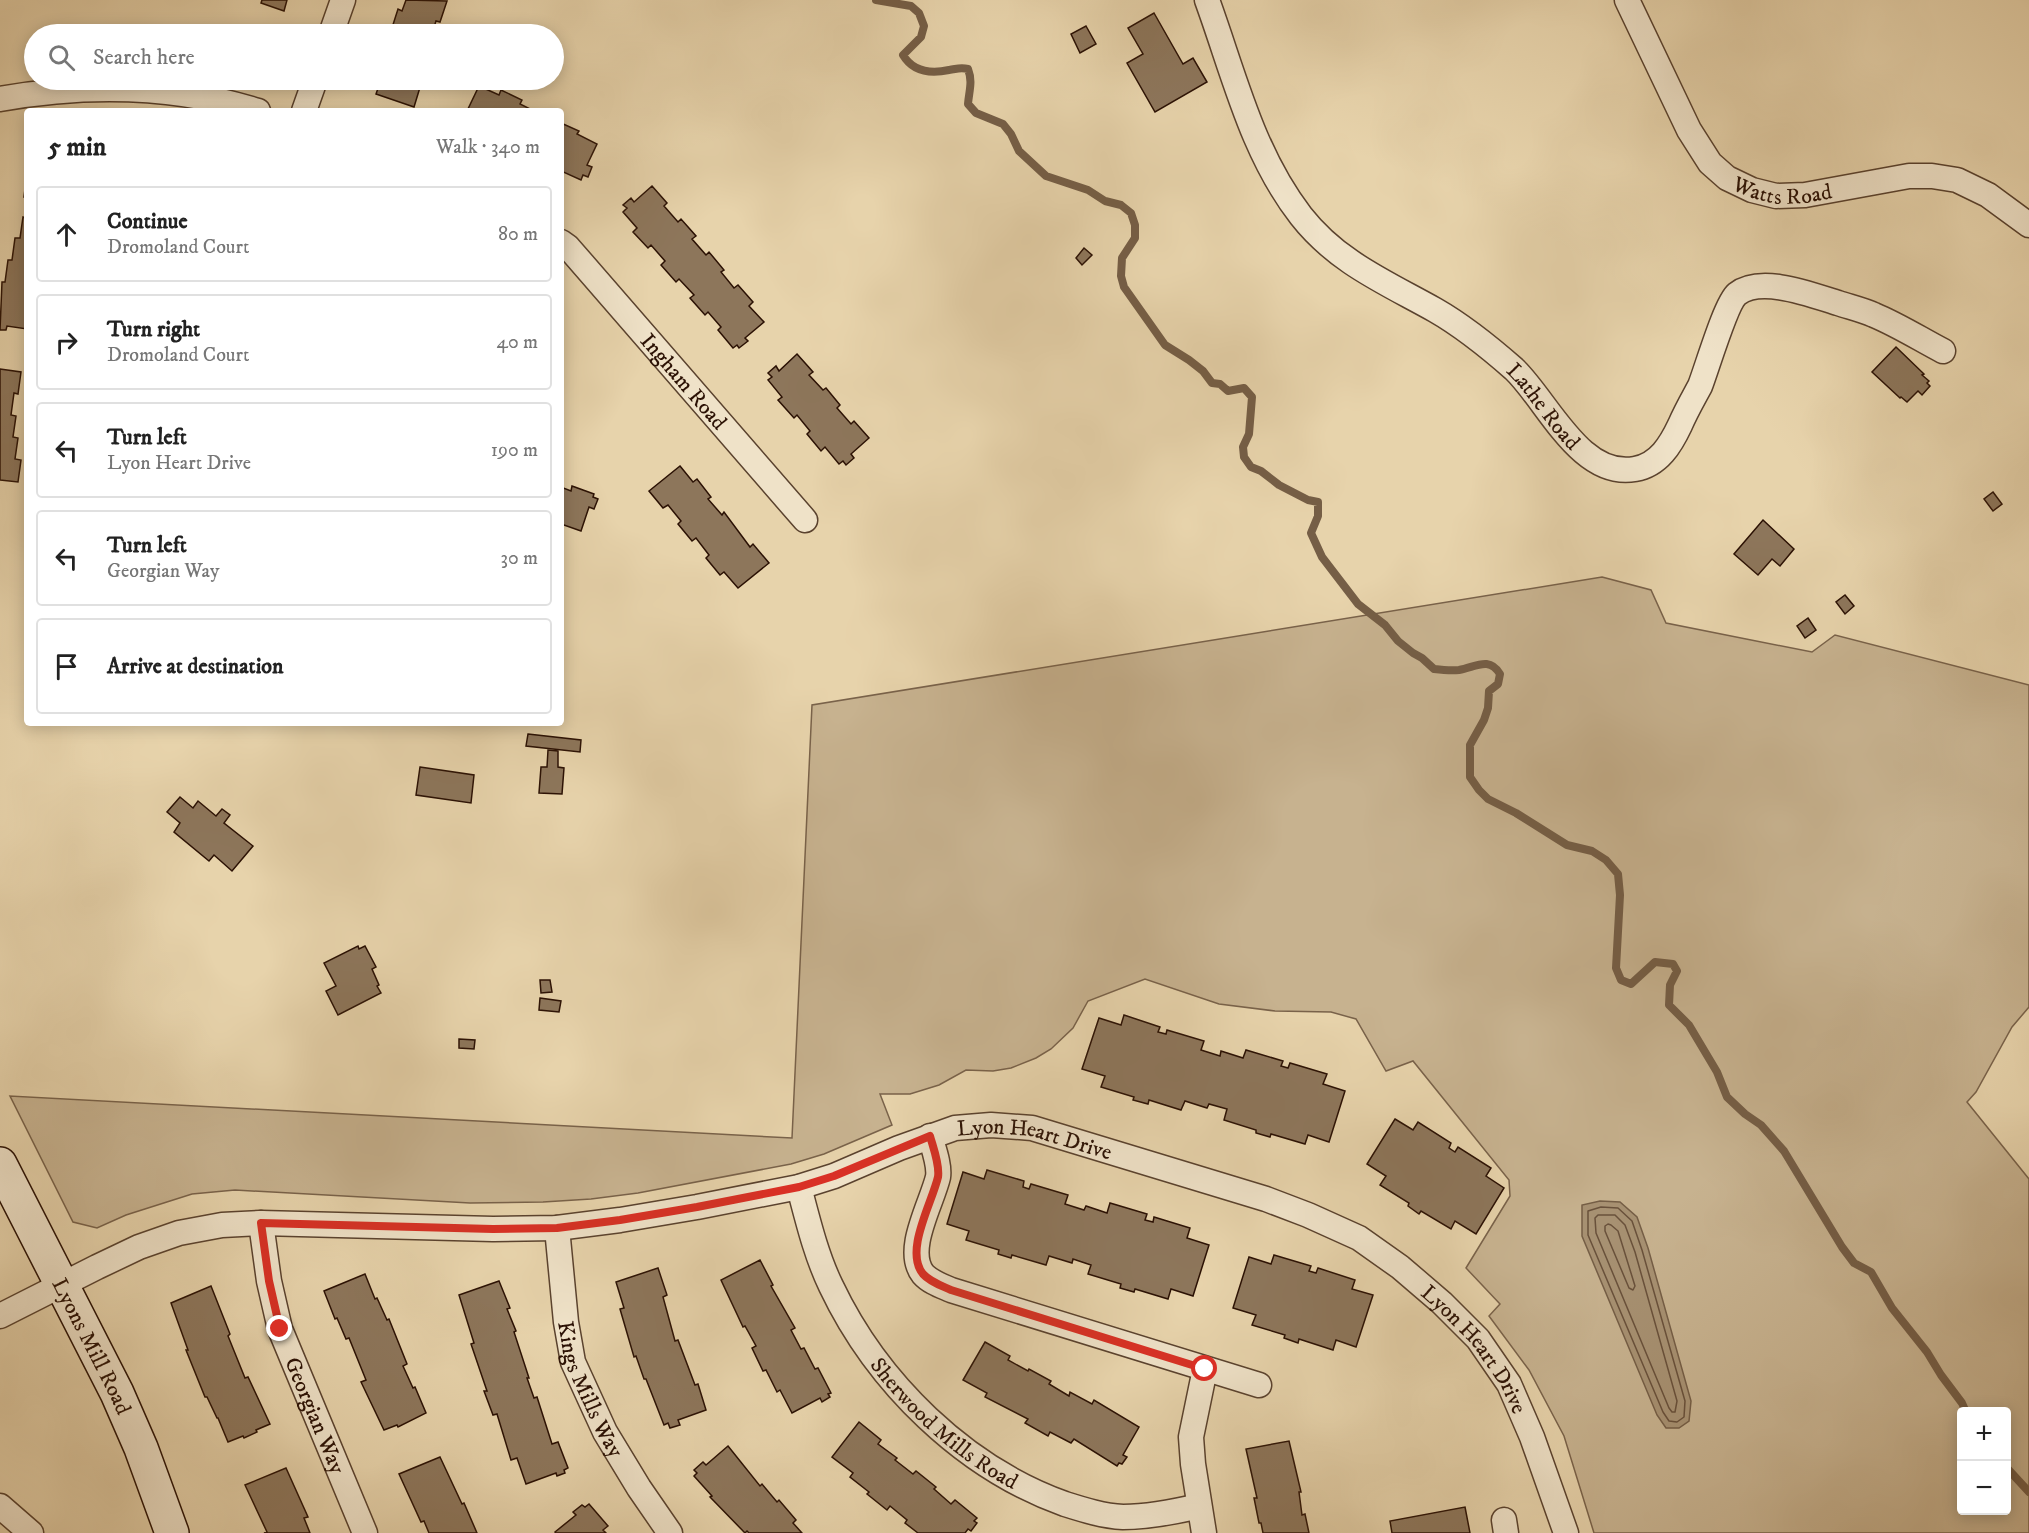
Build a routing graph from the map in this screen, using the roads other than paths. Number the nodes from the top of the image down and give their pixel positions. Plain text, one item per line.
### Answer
1 (343, 0) edge
2 (1207, 0) edge
3 (1627, 0) edge
4 (335, 24) edge
5 (66, 90) edge
6 (129, 90) edge
7 (311, 90) edge
8 (0, 99) edge
9 (247, 108) edge
10 (305, 108) edge
11 (2029, 225) edge
12 (564, 245) edge
13 (1943, 351) dead end
14 (805, 520) dead end
15 (930, 1136) junction
16 (0, 1164) edge
17 (799, 1187) junction
18 (261, 1223) junction
19 (557, 1228) junction
20 (60, 1284) junction
21 (0, 1316) edge
22 (1205, 1369) junction
23 (1260, 1385) dead end
24 (0, 1506) edge
25 (1199, 1506) junction
26 (31, 1533) edge
27 (172, 1533) edge
28 (365, 1533) edge
29 (670, 1533) edge
30 (1204, 1533) edge
31 (1566, 1533) edge

1 - 4 street
2 - 13 street, Lathe Road
3 - 11 street, Watts Road
5 - 8 street
6 - 9 street
7 - 10 street
12 - 14 street, Ingham Road
15 - 17 street, Lyon Heart Drive
15 - 22 street
15 - 31 street, Lyon Heart Drive
16 - 20 main road, Lyons Mill Road
17 - 19 street, Lyon Heart Drive
17 - 25 street, Sherwood Mills Road
18 - 19 street, Lyon Heart Drive
18 - 20 street, Lyon Heart Drive
18 - 28 street, Georgian Way
19 - 29 street, Kings Mills Way
20 - 21 street, Lyon Heart Drive
20 - 27 main road, Lyons Mill Road
22 - 23 street
22 - 25 street
24 - 26 street
25 - 30 street

